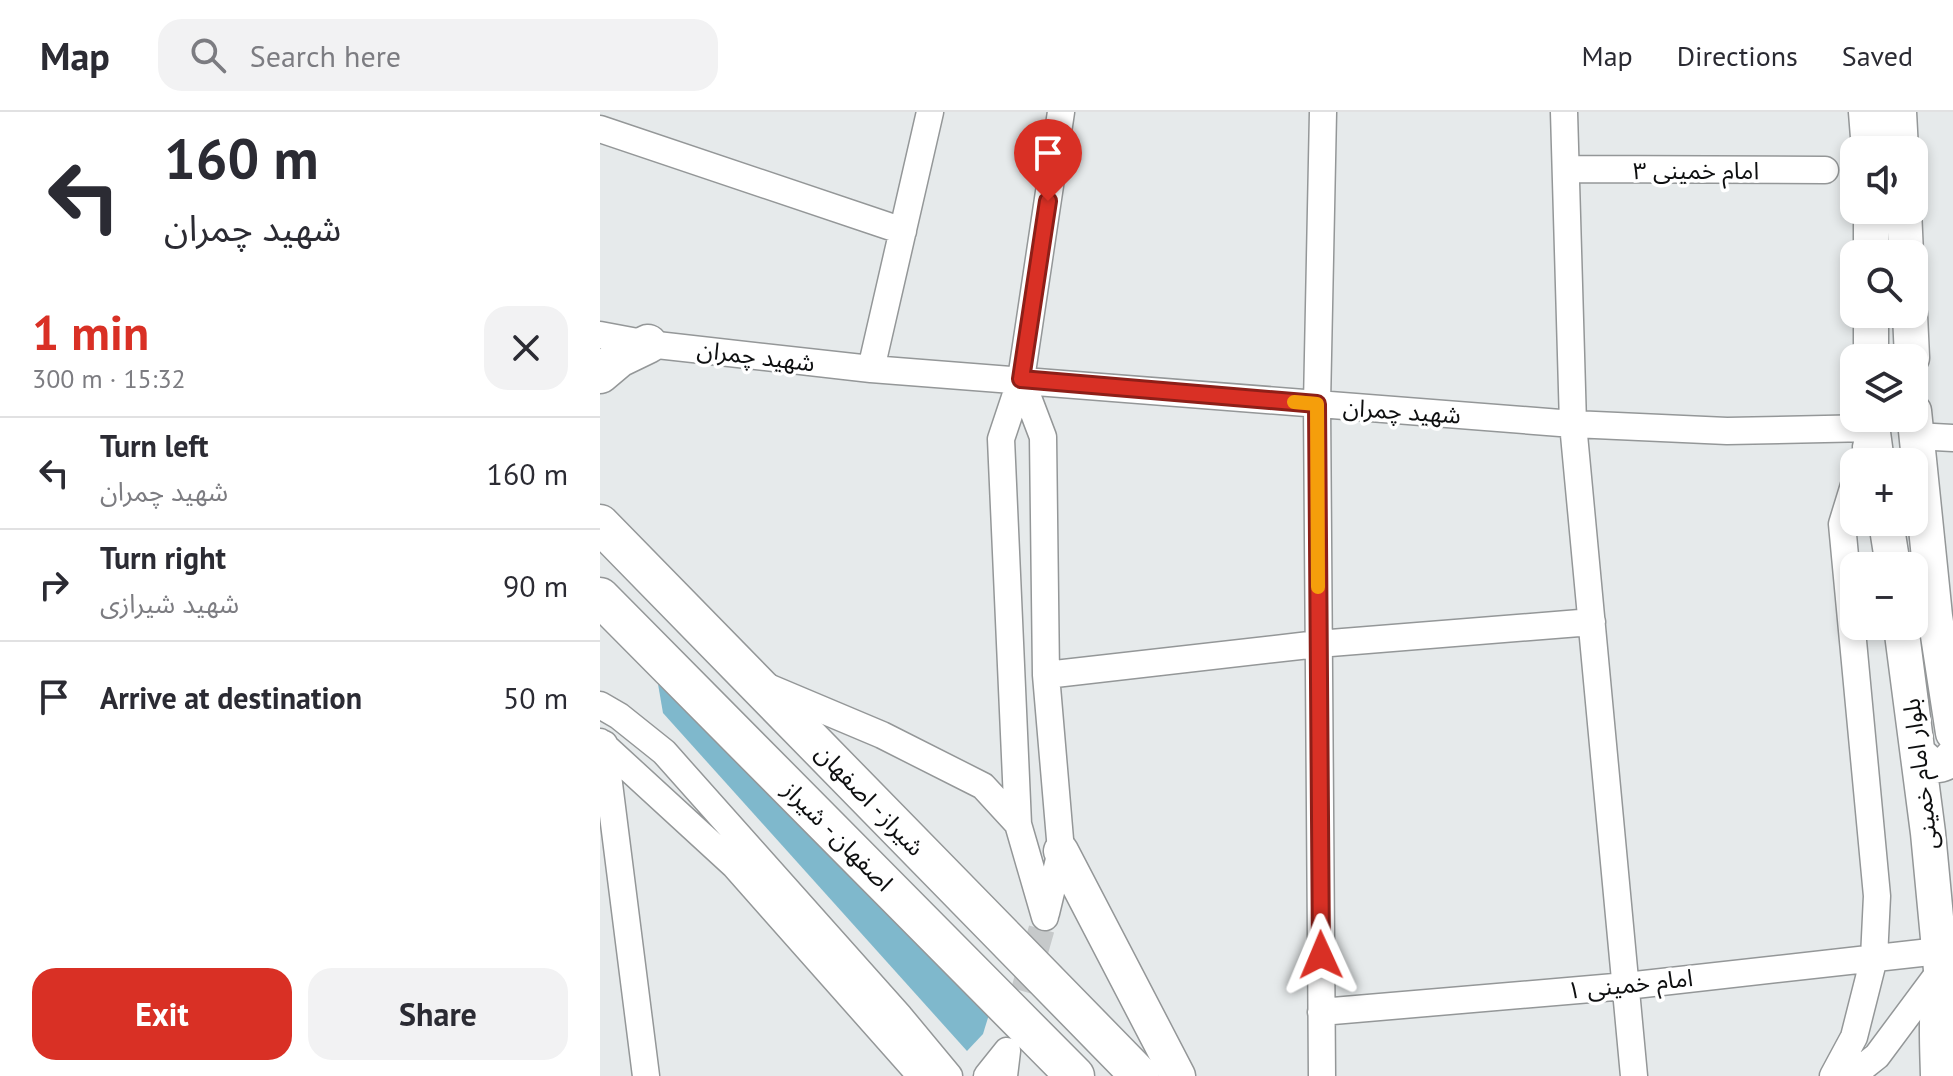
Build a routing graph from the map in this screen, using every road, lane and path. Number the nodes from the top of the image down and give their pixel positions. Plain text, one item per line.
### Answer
1 (930, 112) edge
2 (1061, 112) edge
3 (1323, 112) edge
4 (1564, 112) edge
5 (1866, 112) edge
6 (1899, 112) edge
7 (600, 129) edge
8 (1868, 136) edge
9 (1900, 136) edge
10 (1566, 169) junction
11 (1825, 170) dead end
12 (903, 231) junction
13 (600, 335) edge
14 (648, 344) junction
15 (871, 369) junction
16 (600, 374) edge
17 (1021, 379) junction
18 (1317, 404) junction
19 (1573, 424) junction
20 (1840, 425) edge
21 (1928, 429) edge
22 (1915, 432) edge
23 (1953, 438) edge
24 (600, 524) edge
25 (1843, 536) edge
26 (600, 597) edge
27 (1592, 622) junction
28 (1903, 640) edge
29 (1318, 644) junction
30 (1046, 675) junction
31 (754, 681) junction
32 (600, 705) edge
33 (1953, 733) edge
34 (602, 743) edge
35 (1919, 754) junction
36 (1953, 756) edge
37 (1018, 824) junction
38 (1061, 851) junction
39 (1944, 956) edge
40 (1874, 958) junction
41 (1626, 986) junction
42 (1321, 1012) junction
43 (646, 1076) edge
44 (921, 1076) edge
45 (949, 1076) edge
46 (987, 1076) edge
47 (1004, 1076) edge
48 (1075, 1076) edge
49 (1140, 1076) edge
50 (1178, 1076) edge
51 (1322, 1076) edge
52 (1634, 1076) edge
53 (1833, 1076) edge
54 (1852, 1076) edge
55 (1938, 1076) edge

1 - 12 street
2 - 17 street
3 - 18 street
4 - 10 street
5 - 8 main road
6 - 9 main road
7 - 12 street
10 - 11 street, امام خمینی ۳
10 - 19 street
12 - 15 street
13 - 14 street, شهید چمران
14 - 15 street, شهید چمران
14 - 16 highway
15 - 17 street, شهید چمران
17 - 18 street, شهید چمران
17 - 30 street
17 - 37 street
18 - 19 street, شهید چمران
18 - 29 street
19 - 20 street, شهید چمران
19 - 27 street
21 - 23 street
22 - 33 main road, بلوار امام خمینی
24 - 31 highway, شیراز - اصفهان
25 - 40 street
26 - 48 highway, اصفهان - شیراز
27 - 29 street
27 - 41 street
28 - 35 main road, بلوار امام خمینی
29 - 30 street
29 - 42 street
30 - 38 street
31 - 37 street
31 - 49 highway, شیراز - اصفهان
32 - 45 street
34 - 43 street
34 - 44 street
35 - 36 main road
35 - 39 main road, بلوار امام خمینی
37 - 38 street
38 - 50 main road
39 - 40 street, امام خمینی ۱
39 - 54 street
39 - 55 main road, بلوار امام خمینی
40 - 41 street, امام خمینی ۱
40 - 53 street
41 - 42 street, امام خمینی ۱
41 - 52 street
42 - 51 street
46 - 47 street

